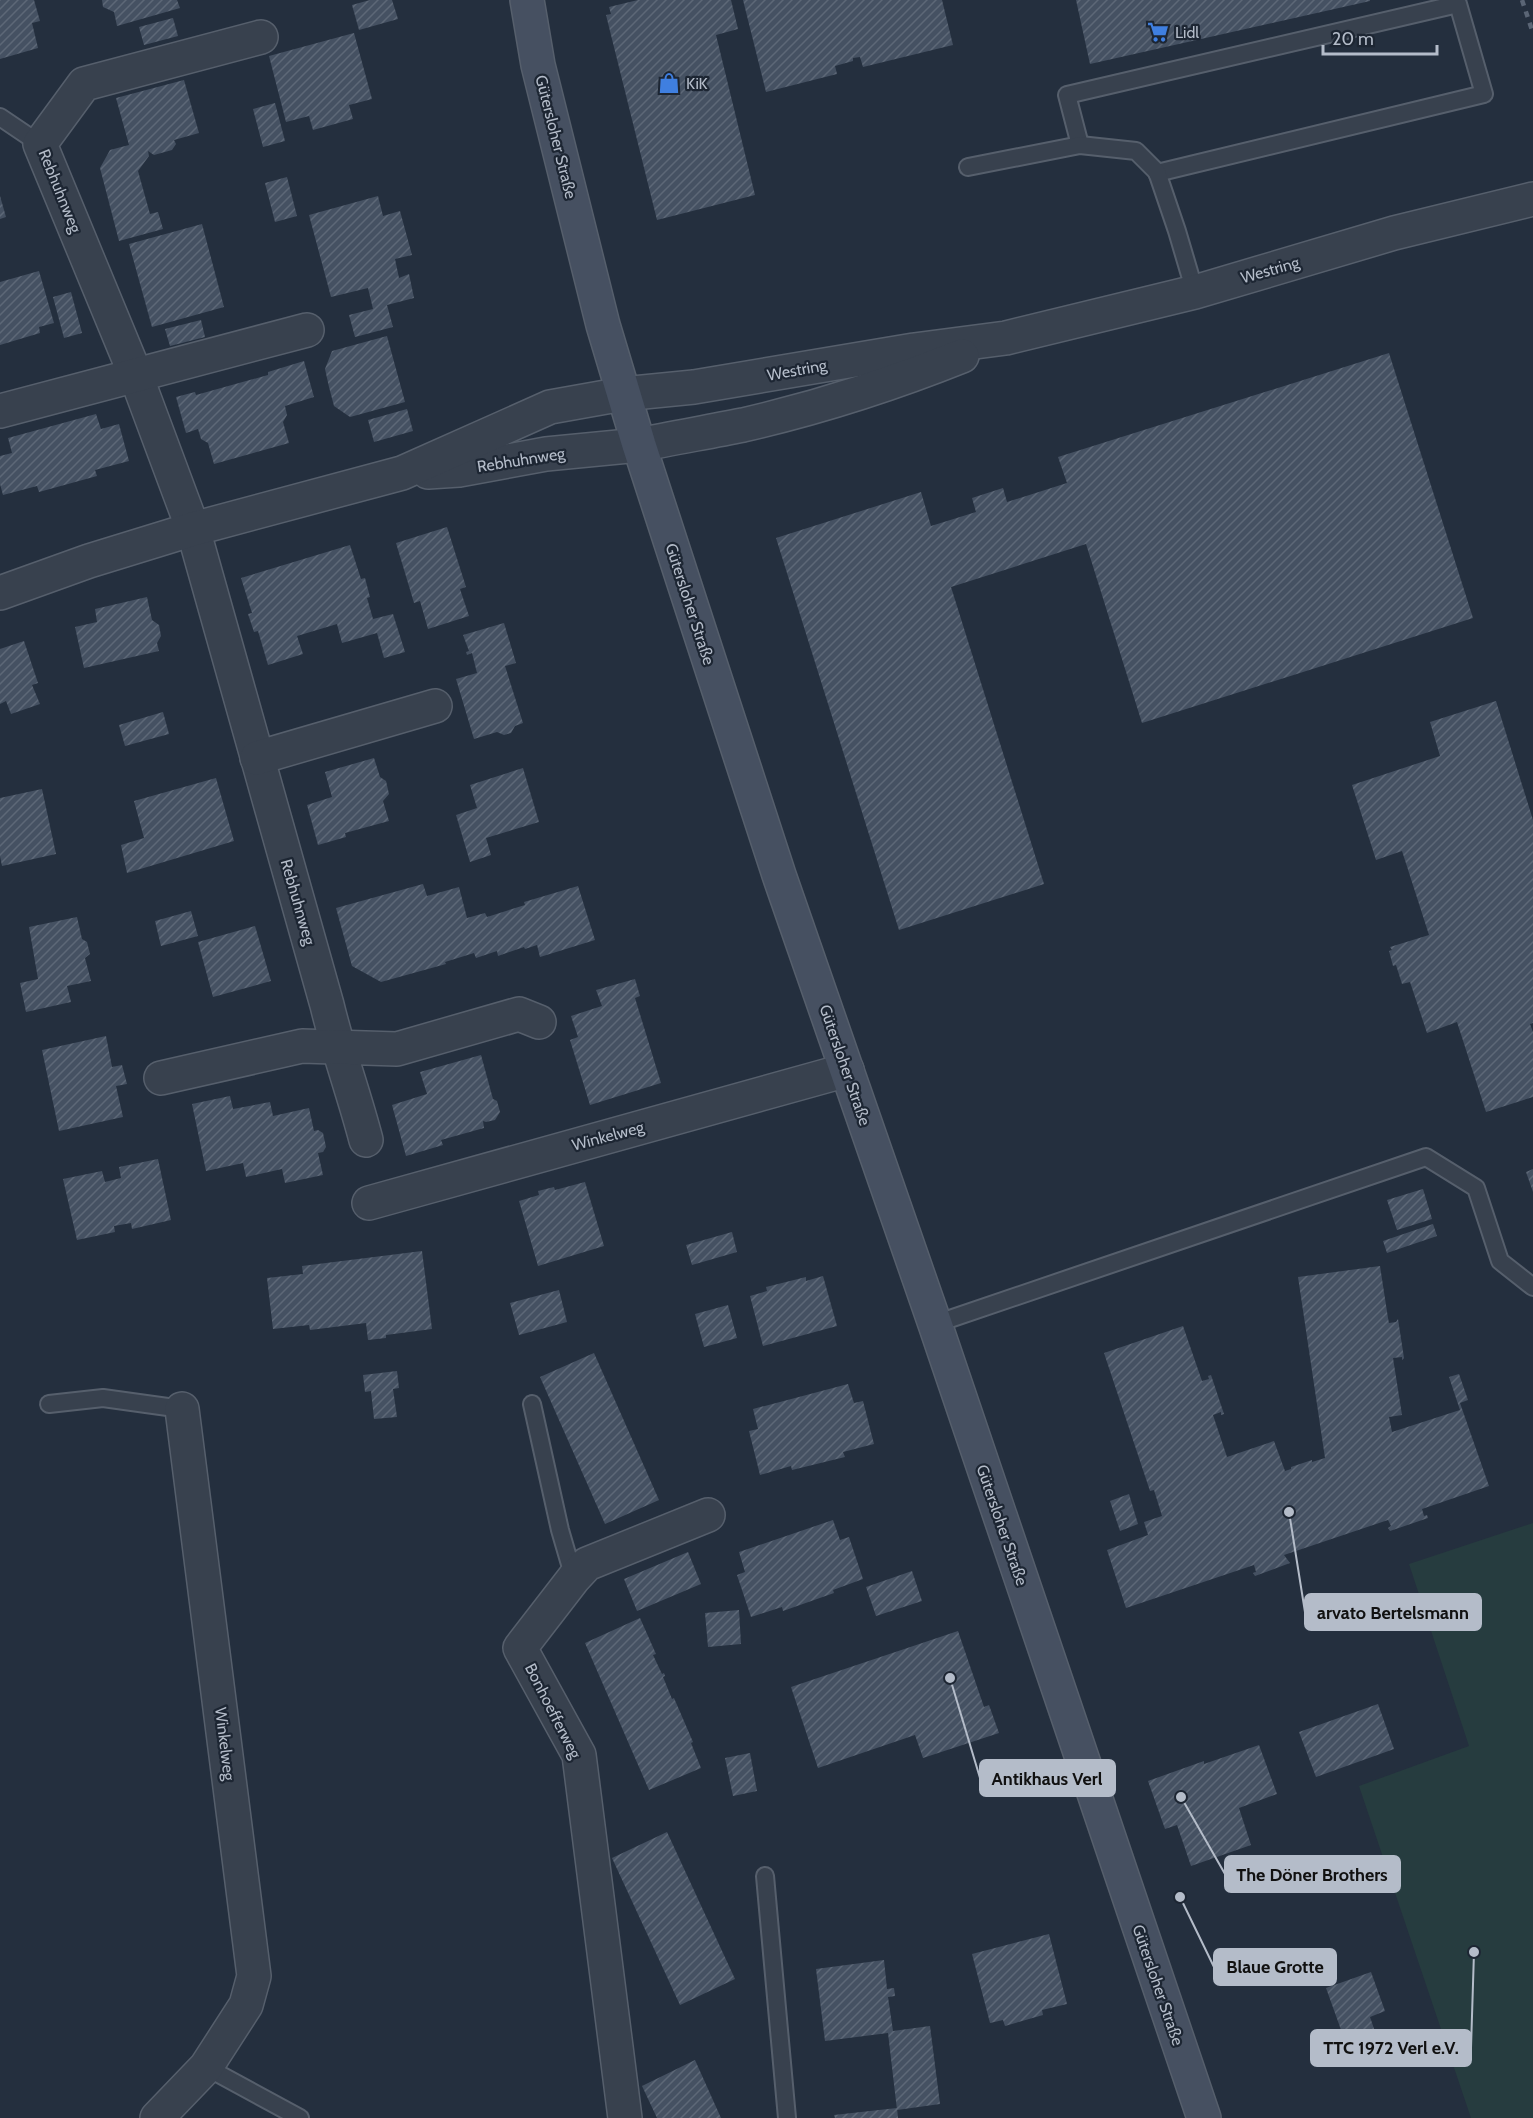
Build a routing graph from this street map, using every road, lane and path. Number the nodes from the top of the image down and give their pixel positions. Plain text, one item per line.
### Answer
1 (527, 0) edge
2 (261, 37) dead end
3 (0, 117) edge
4 (40, 144) junction
5 (1080, 145) junction
6 (968, 167) dead end
7 (1157, 173) junction
8 (1533, 199) edge
9 (1195, 292) junction
10 (307, 330) dead end
11 (1006, 338) junction
12 (136, 376) junction
13 (623, 394) junction
14 (0, 411) edge
15 (639, 445) junction
16 (402, 473) junction
17 (193, 529) junction
18 (0, 593) edge
19 (435, 706) dead end
20 (257, 758) junction
21 (539, 1022) dead end
22 (337, 1047) junction
23 (847, 1070) junction
24 (160, 1078) dead end
25 (366, 1140) dead end
26 (369, 1203) dead end
27 (1533, 1287) edge
28 (935, 1324) junction
29 (49, 1404) dead end
30 (532, 1404) dead end
31 (182, 1409) joint
32 (708, 1515) dead end
33 (574, 1578) junction
34 (765, 1876) dead end
35 (206, 2067) junction
36 (157, 2118) edge
37 (300, 2118) edge
38 (625, 2118) edge
39 (787, 2118) edge
40 (1203, 2118) edge

1 - 13 main road, Gütersloher Straße
2 - 4 street, Rebhuhnweg
3 - 4 lane
4 - 12 street, Rebhuhnweg
5 - 6 lane
5 - 7 lane
5 - 7 lane
7 - 9 lane
8 - 9 street, Westring
9 - 11 street, Westring
10 - 12 street
11 - 13 street, Westring
11 - 15 street, Westring
12 - 14 street
12 - 17 street, Rebhuhnweg
13 - 15 main road, Gütersloher Straße
13 - 16 street, Rebhuhnweg
15 - 16 street, Rebhuhnweg
15 - 23 main road, Gütersloher Straße
16 - 17 street, Rebhuhnweg
17 - 18 street, Rebhuhnweg
17 - 20 street, Rebhuhnweg
19 - 20 street
20 - 22 street, Rebhuhnweg
21 - 22 street
22 - 24 street
22 - 25 street, Rebhuhnweg
23 - 26 street, Winkelweg
23 - 28 main road, Gütersloher Straße
27 - 28 lane
28 - 40 main road, Gütersloher Straße
29 - 31 lane
30 - 33 lane
31 - 35 street, Winkelweg
32 - 33 street, Bonhoefferweg
33 - 38 street, Bonhoefferweg
34 - 39 lane
35 - 36 street, Winkelweg
35 - 37 lane

